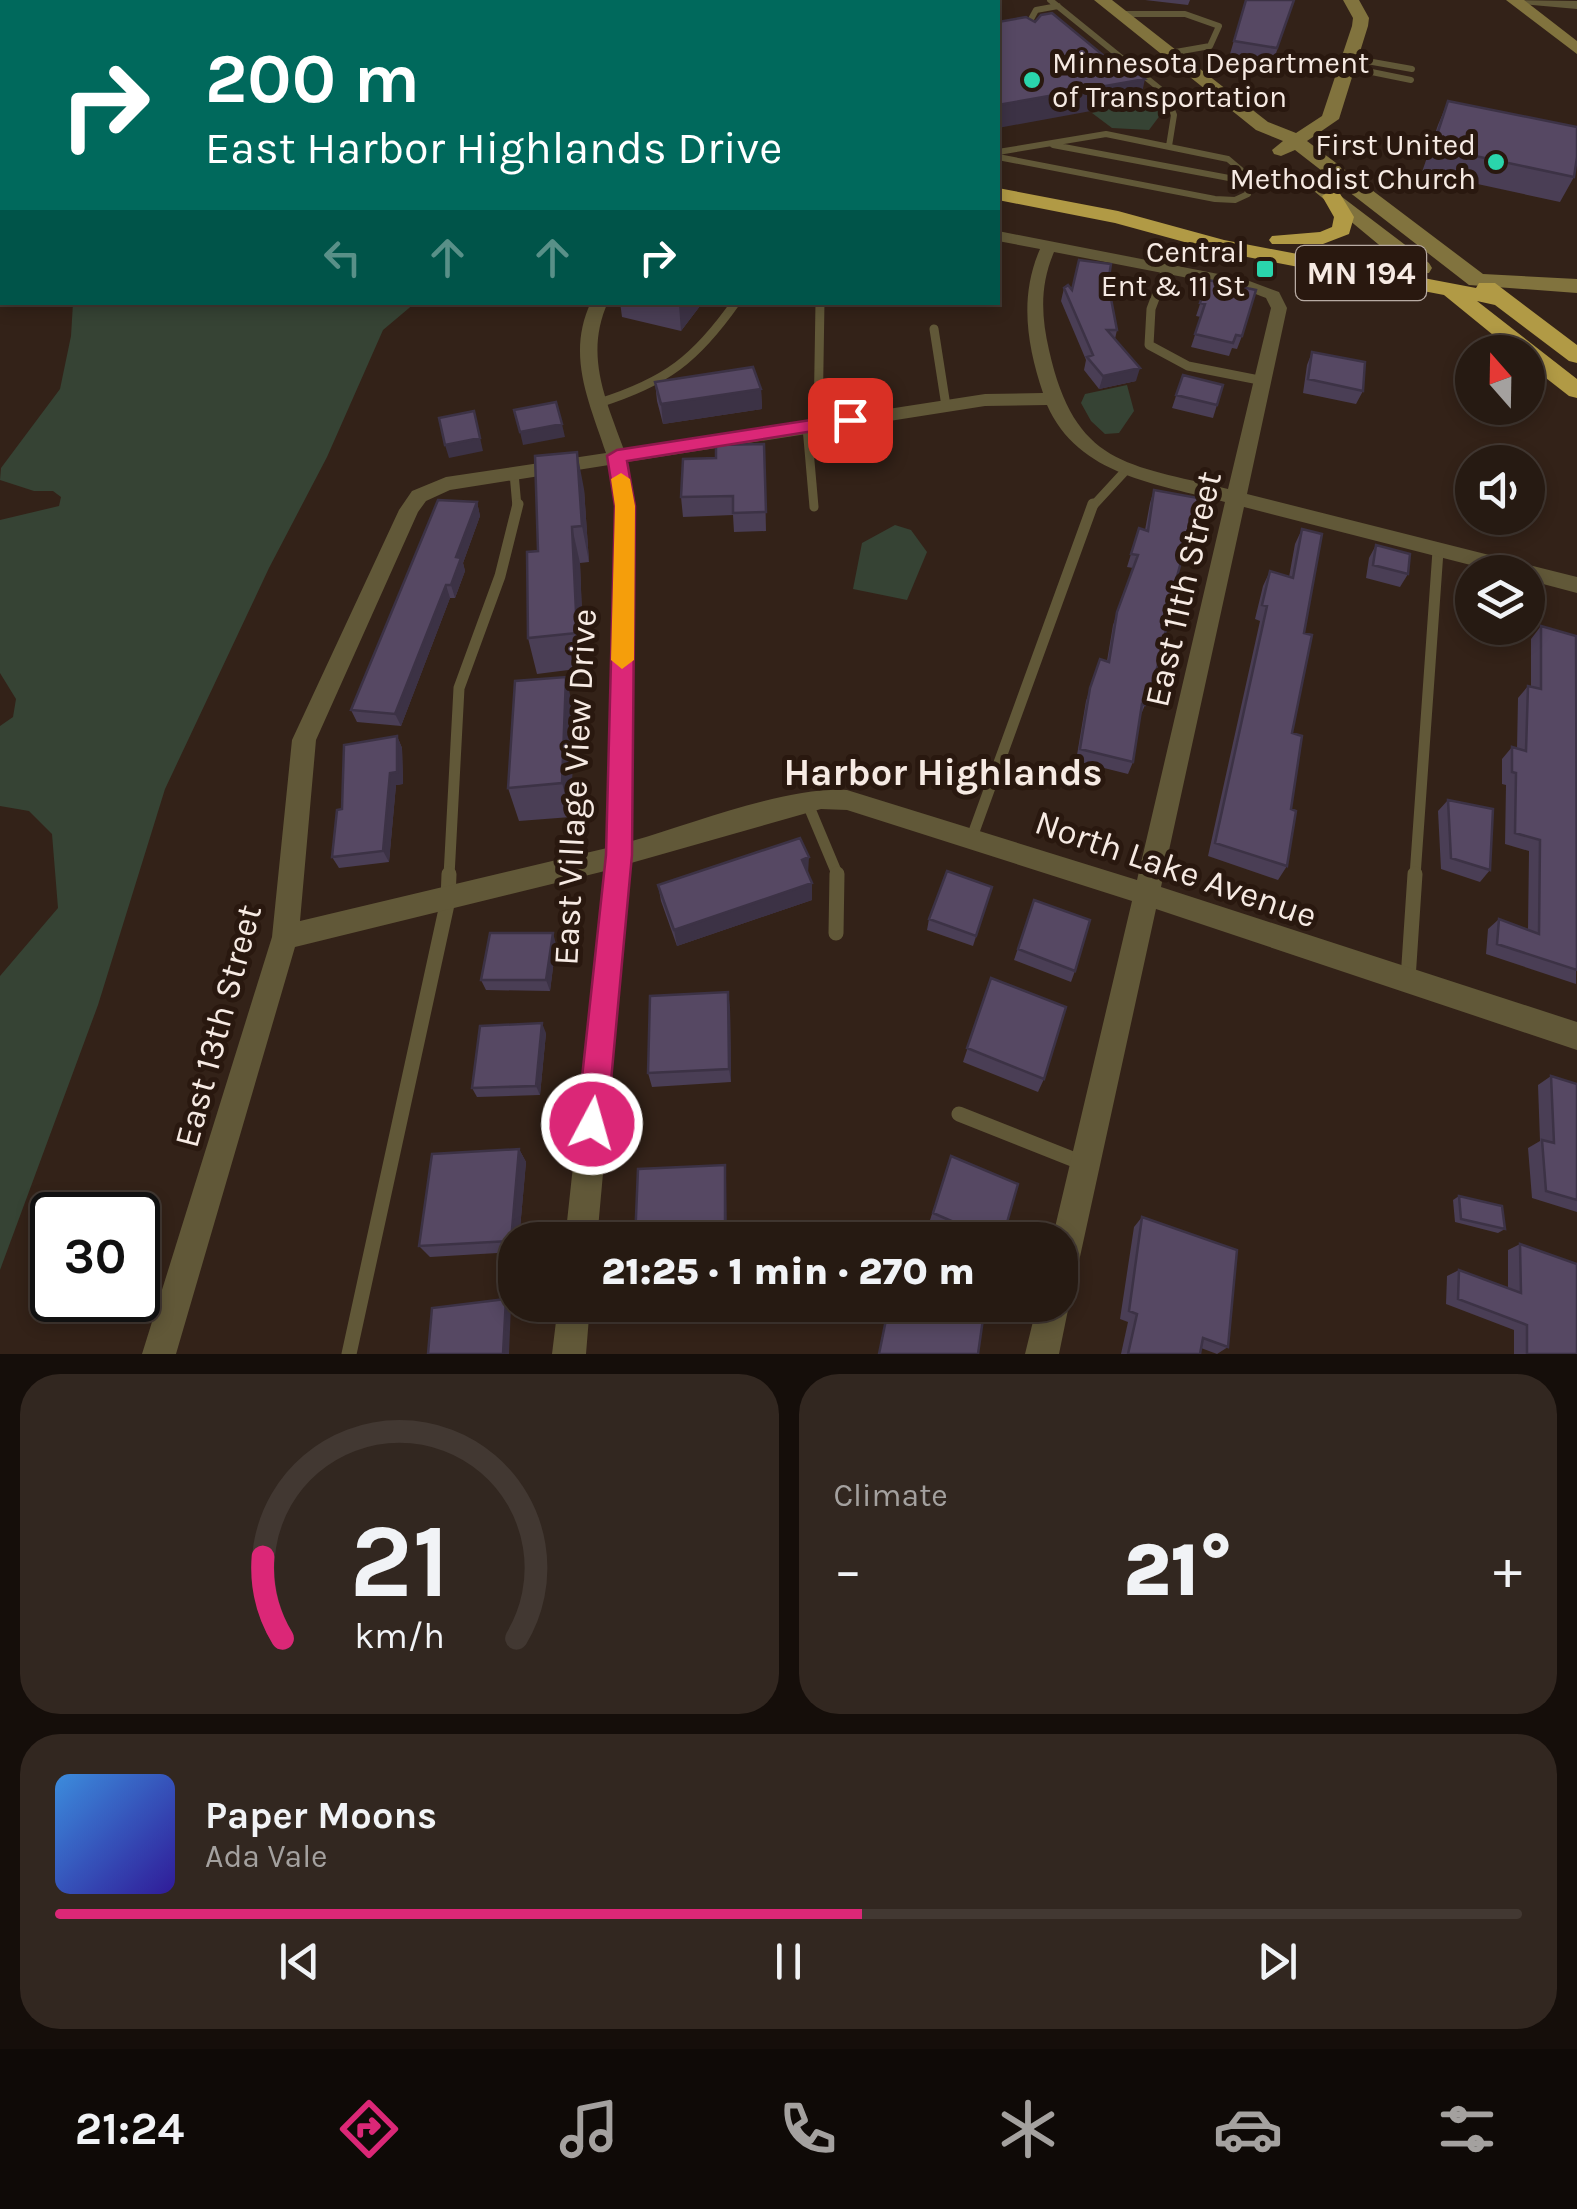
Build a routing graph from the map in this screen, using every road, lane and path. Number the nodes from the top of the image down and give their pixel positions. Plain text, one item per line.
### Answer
1 (1050, 0) edge
2 (1102, 0) edge
3 (1351, 0) edge
4 (1514, 0) edge
5 (1522, 0) edge
6 (1577, 5) edge
7 (1058, 6) junction
8 (1120, 14) junction
9 (1030, 38) edge
10 (1577, 49) edge
11 (1170, 53) junction
12 (1348, 62) junction
13 (1412, 68) dead end
14 (1411, 80) dead end
15 (1330, 119) junction
16 (1044, 143) junction
17 (1169, 146) junction
18 (1288, 147) junction
19 (1000, 154) edge
20 (1000, 154) edge
21 (1331, 169) junction
22 (1245, 182) junction
23 (1000, 194) edge
24 (1332, 196) junction
25 (1118, 218) junction
26 (1000, 236) edge
27 (1279, 240) junction
28 (1049, 246) junction
29 (1421, 268) junction
30 (1166, 269) junction
31 (1348, 270) junction
32 (1478, 280) junction
33 (1577, 286) edge
34 (1449, 290) junction
35 (1504, 300) junction
36 (599, 305) edge
37 (734, 305) edge
38 (820, 305) edge
39 (1577, 306) edge
40 (934, 328) dead end
41 (1486, 335) edge
42 (1577, 356) edge
43 (1545, 372) edge
44 (1264, 381) junction
45 (1577, 392) edge
46 (1053, 399) junction
47 (598, 403) junction
48 (946, 406) junction
49 (812, 426) junction
50 (617, 456) junction
51 (1126, 468) junction
52 (514, 473) junction
53 (1236, 499) junction
54 (814, 507) dead end
55 (1438, 551) junction
56 (1455, 555) edge
57 (1545, 578) edge
58 (1577, 586) edge
59 (807, 802) junction
60 (972, 837) junction
61 (619, 855) junction
62 (1147, 898) junction
63 (448, 900) junction
64 (836, 933) dead end
65 (285, 937) junction
66 (1407, 983) junction
67 (1577, 1036) edge
68 (959, 1114) dead end
69 (1086, 1164) junction
70 (582, 1222) edge
71 (1072, 1222) edge
72 (572, 1322) edge
73 (1049, 1322) edge
74 (159, 1354) edge
75 (350, 1354) edge
76 (569, 1354) edge
77 (1042, 1354) edge

1 - 7 lane
2 - 8 main road
3 - 12 main road
4 - 10 main road
5 - 6 street
7 - 9 lane
7 - 17 lane
8 - 11 main road
8 - 11 lane
11 - 18 main road
12 - 13 lane
12 - 14 lane
12 - 15 main road
15 - 18 main road
15 - 21 main road
16 - 17 lane
16 - 19 lane
16 - 22 lane
17 - 22 lane
18 - 21 main road
18 - 24 main road
20 - 22 lane
21 - 32 main road
23 - 25 highway, MN 194
24 - 27 highway
24 - 29 main road
25 - 27 highway, MN 194
25 - 31 highway, MN 194
26 - 28 street
27 - 29 highway, MN 194
28 - 30 street
28 - 46 street
29 - 32 highway, MN 194
29 - 34 highway
30 - 44 street, East 11th Street
30 - 44 lane
31 - 34 highway, MN 194
31 - 41 highway, MN 194
32 - 33 main road
32 - 35 highway, MN 194
34 - 35 highway
34 - 45 highway, MN 194
35 - 39 main road
35 - 42 highway, MN 194
36 - 47 street
37 - 47 lane
38 - 49 lane
40 - 48 lane
43 - 45 highway, MN 194
44 - 53 street, East 11th Street
46 - 48 street
46 - 51 street
47 - 50 street
48 - 49 street
49 - 50 street
49 - 54 lane
50 - 52 street
50 - 61 street, East Village View Drive
51 - 53 street
51 - 60 lane
52 - 63 lane
52 - 65 street, East 13th Street
53 - 55 street
53 - 62 street, East 11th Street
55 - 56 street
55 - 66 lane
57 - 58 street
59 - 60 street, North Lake Avenue
59 - 61 street, North Lake Avenue
59 - 64 lane
60 - 62 street, North Lake Avenue
61 - 63 street, North Lake Avenue
61 - 70 street, East Village View Drive
62 - 66 street, North Lake Avenue
62 - 69 street, East 11th Street
63 - 65 street, North Lake Avenue
63 - 75 lane
65 - 74 street, East 13th Street
66 - 67 street, North Lake Avenue
68 - 69 lane
69 - 71 street, East 11th Street
72 - 76 street
73 - 77 street

